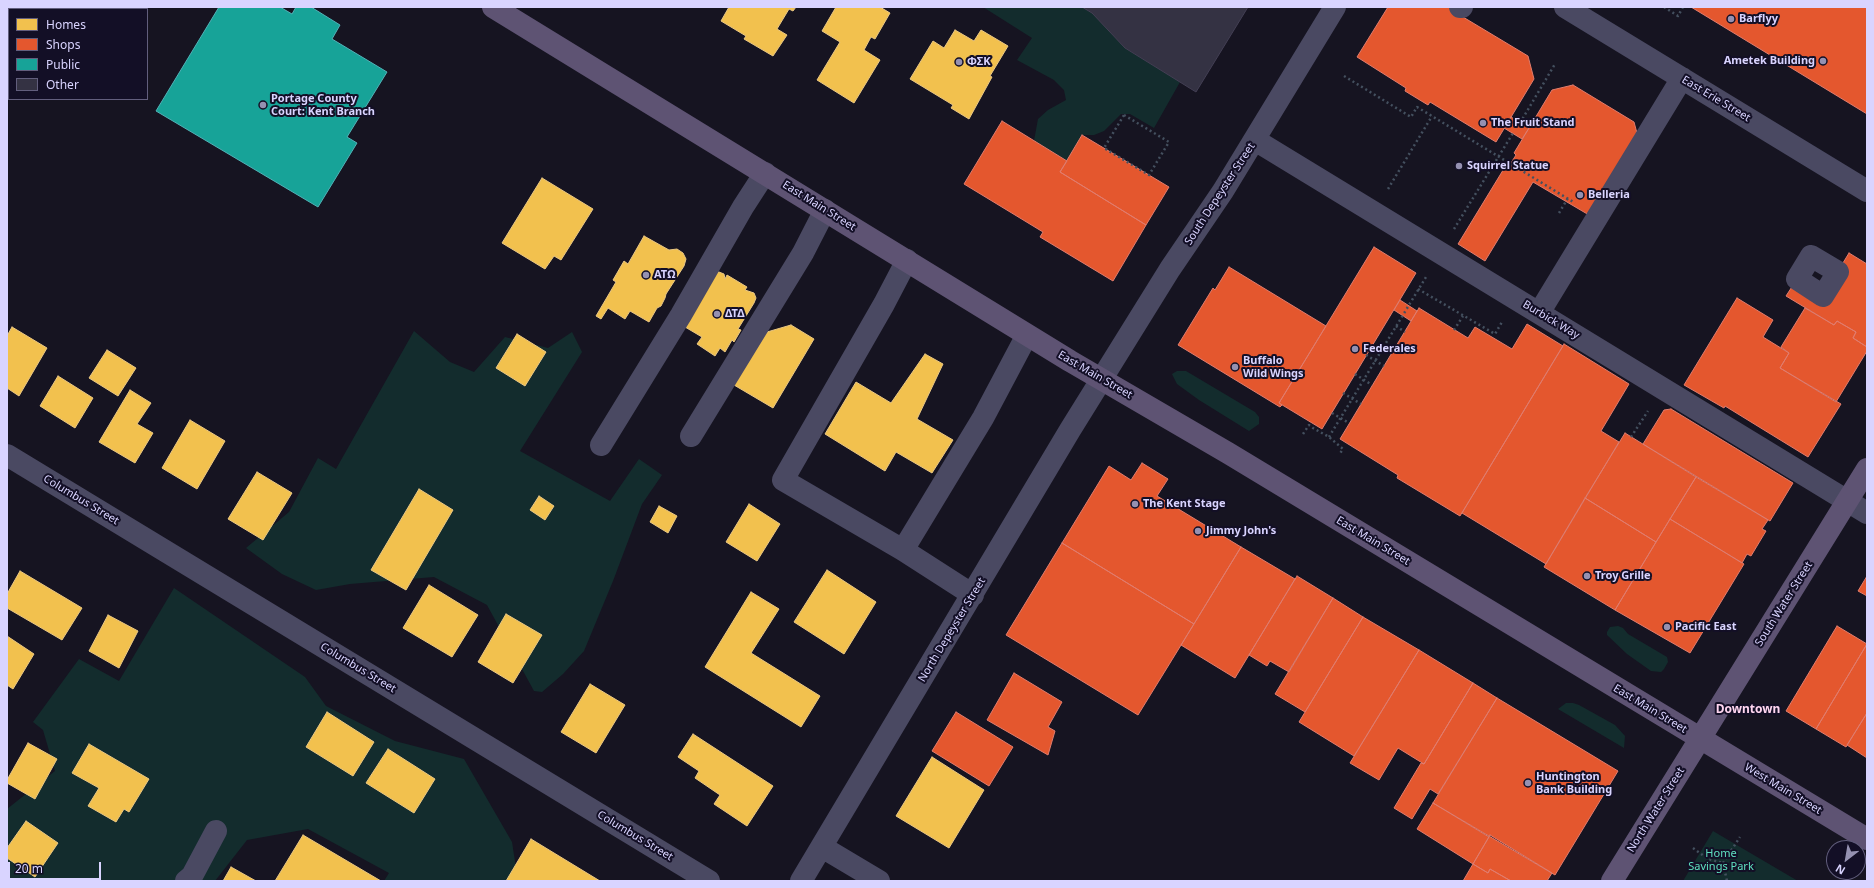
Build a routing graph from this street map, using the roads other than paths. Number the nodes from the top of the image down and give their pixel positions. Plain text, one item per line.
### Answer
1 (493, 7) edge
2 (1335, 7) edge
3 (1565, 7) edge
4 (1682, 78) junction
5 (1255, 140) junction
6 (765, 173) junction
7 (1867, 191) edge
8 (825, 210) junction
9 (907, 260) junction
10 (1539, 313) junction
11 (1027, 335) junction
12 (1102, 379) junction
13 (691, 436) dead end
14 (601, 445) dead end
15 (9, 459) edge
16 (1867, 469) edge
17 (1848, 501) junction
18 (1867, 513) edge
19 (903, 550) junction
20 (972, 595) junction
21 (1700, 739) junction
22 (216, 831) dead end
23 (1866, 837) edge
24 (822, 847) junction
25 (186, 881) edge
26 (709, 881) edge
27 (801, 881) edge
28 (879, 881) edge
29 (1612, 881) edge

1 - 6 main road, East Main Street
2 - 5 street, South Depeyster Street
3 - 4 street, East Erie Street
4 - 7 street, East Erie Street
4 - 10 street
5 - 10 street, Burbick Way
5 - 12 street, South Depeyster Street
6 - 8 main road, East Main Street
6 - 14 street
8 - 9 main road, East Main Street
8 - 13 street
9 - 11 main road, East Main Street
9 - 19 street
10 - 17 street, Burbick Way
11 - 12 main road, East Main Street
11 - 19 street
12 - 20 street, North Depeyster Street
12 - 21 main road, East Main Street
15 - 26 street, Columbus Street
16 - 17 main road, South Water Street
17 - 18 street, Burbick Way
17 - 21 main road, South Water Street
19 - 20 street
20 - 24 street, North Depeyster Street
21 - 23 main road, West Main Street
21 - 29 main road, North Water Street
22 - 25 street
24 - 27 street, North Depeyster Street
24 - 28 street

